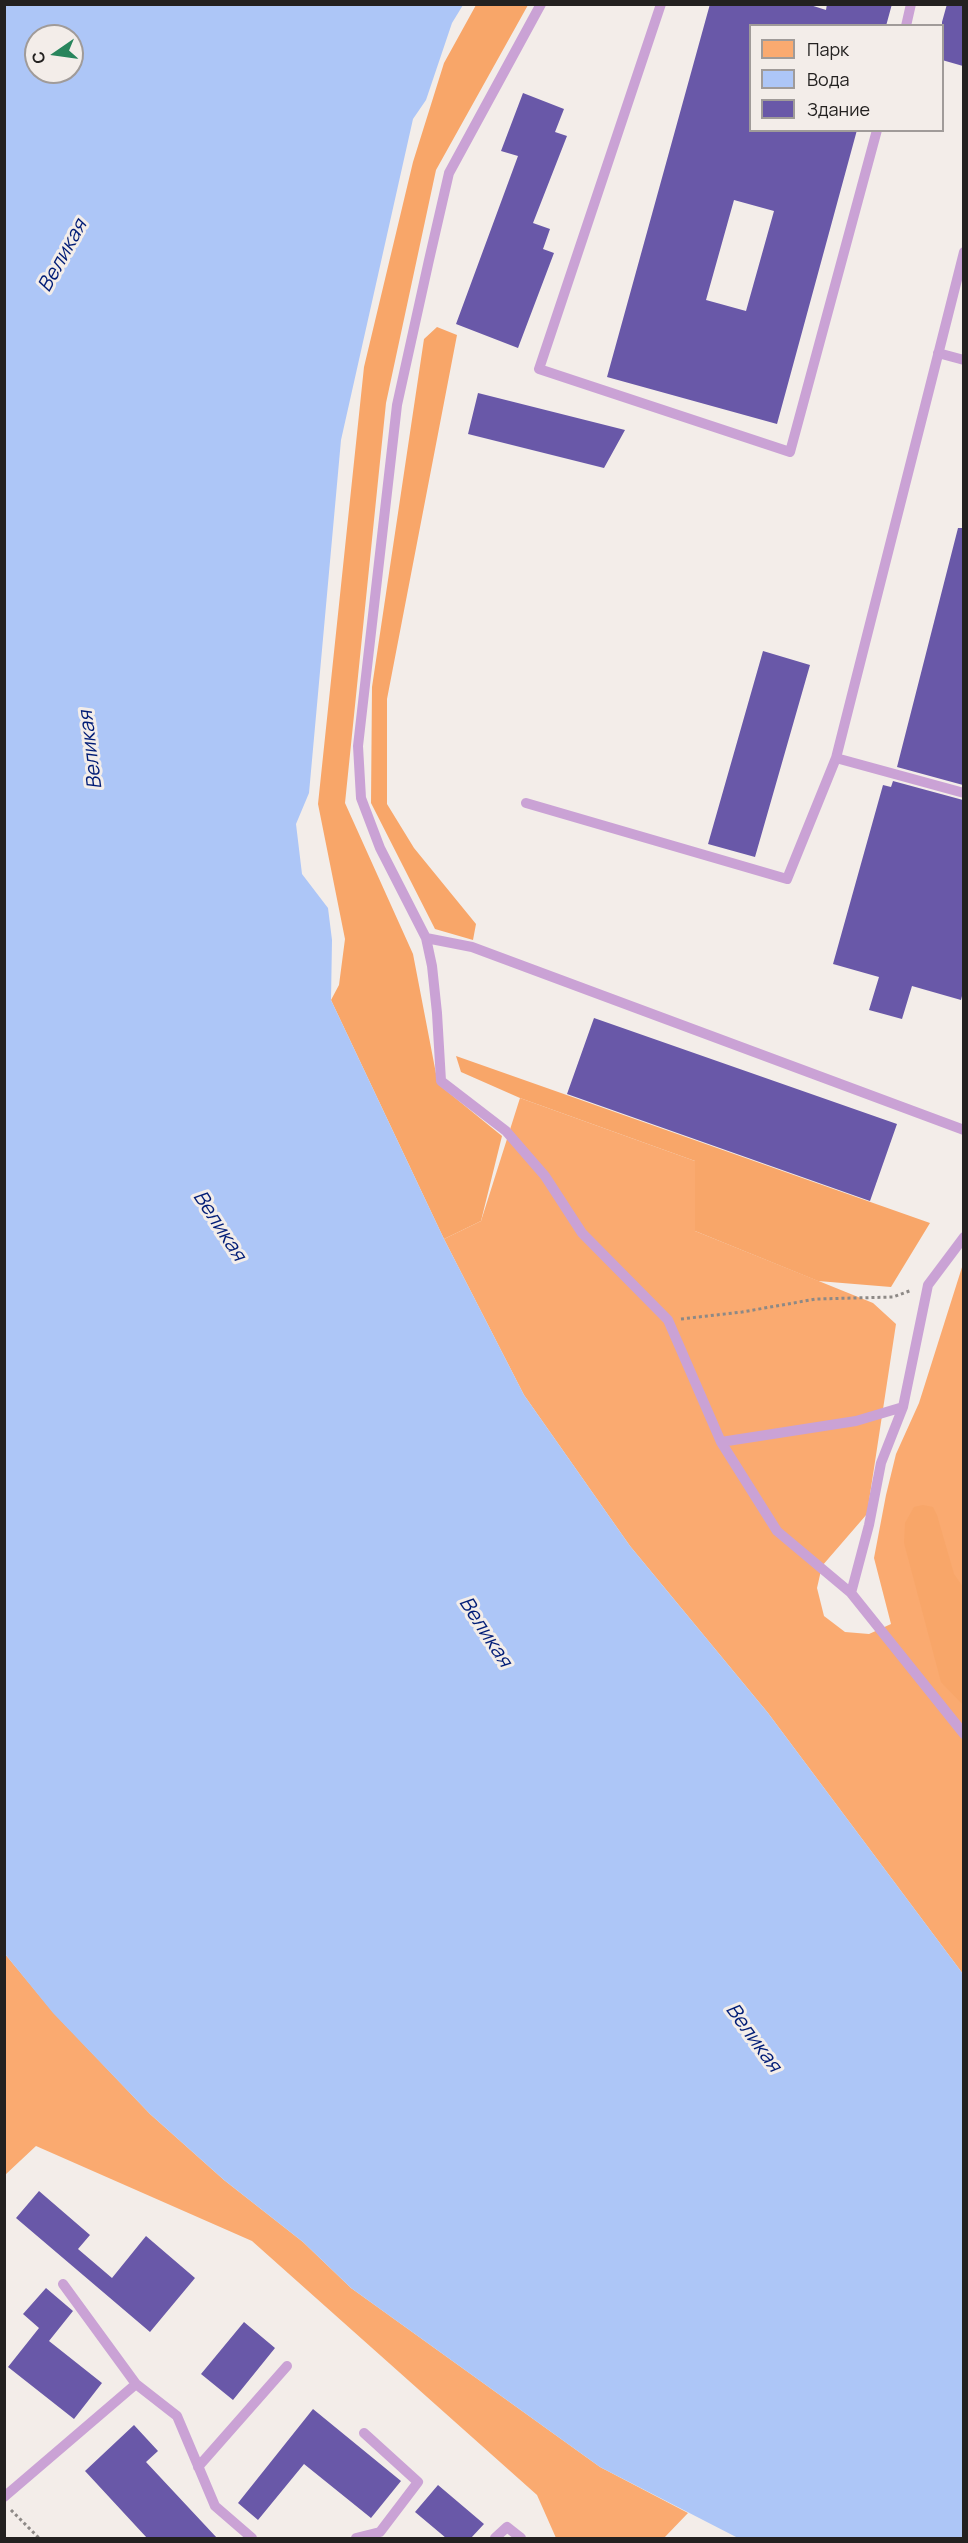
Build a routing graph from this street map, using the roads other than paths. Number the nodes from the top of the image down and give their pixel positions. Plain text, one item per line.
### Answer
1 (541, 4) edge
2 (661, 4) edge
3 (911, 4) edge
4 (906, 24) edge
5 (876, 132) edge
6 (963, 252) edge
7 (938, 352) junction
8 (963, 360) edge
9 (836, 758) junction
10 (963, 793) edge
11 (526, 803) dead end
12 (426, 938) junction
13 (963, 1130) edge
14 (963, 1237) edge
15 (903, 1407) junction
16 (721, 1442) junction
17 (851, 1593) junction
18 (963, 1734) edge
19 (63, 2284) dead end
20 (287, 2366) dead end
21 (136, 2384) junction
22 (364, 2433) dead end
23 (198, 2467) junction
24 (4, 2497) edge
25 (252, 2538) edge
26 (356, 2538) edge
27 (495, 2538) edge
28 (521, 2538) edge

1 - 12 lane
2 - 5 lane
3 - 4 lane
6 - 7 lane
7 - 8 lane
7 - 9 lane
9 - 10 lane
9 - 11 lane
12 - 13 lane
12 - 16 lane
14 - 15 lane
15 - 16 lane
15 - 17 lane
16 - 17 lane
17 - 18 lane
19 - 21 lane
20 - 23 lane
21 - 23 lane
21 - 24 lane
22 - 26 lane
23 - 25 lane
27 - 28 lane

